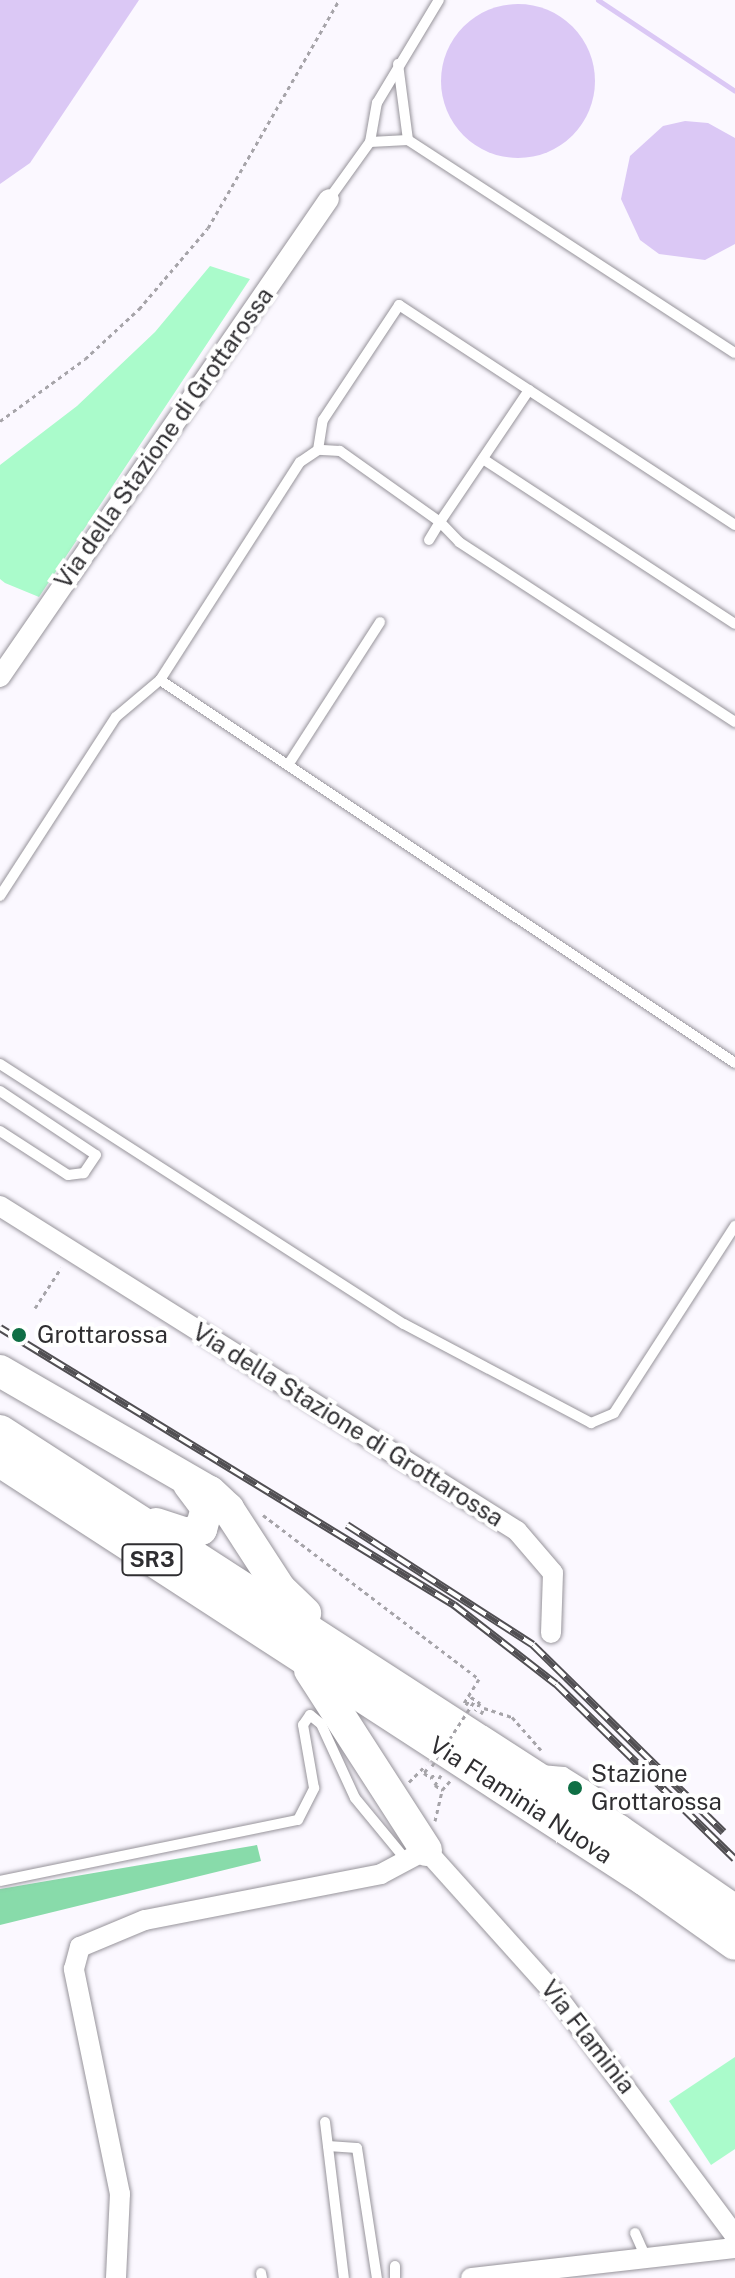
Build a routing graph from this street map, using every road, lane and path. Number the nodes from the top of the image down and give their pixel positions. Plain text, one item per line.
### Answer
1 (339, 0) edge
2 (439, 0) edge
3 (398, 64) junction
4 (408, 140) junction
5 (370, 142) junction
6 (329, 199) joint
7 (735, 353) edge
8 (529, 390) junction
9 (0, 421) edge
10 (318, 450) junction
11 (483, 459) junction
12 (440, 522) junction
13 (735, 525) edge
14 (429, 540) dead end
15 (380, 622) dead end
16 (735, 624) edge
17 (0, 677) edge
18 (160, 680) junction
19 (735, 722) edge
20 (288, 765) junction
21 (0, 896) edge
22 (735, 1063) edge
23 (0, 1064) edge
24 (0, 1091) edge
25 (0, 1131) edge
26 (0, 1206) edge
27 (735, 1226) edge
28 (59, 1271) dead end
29 (35, 1308) dead end
30 (0, 1371) edge
31 (0, 1431) edge
32 (0, 1461) edge
33 (181, 1476) junction
34 (0, 1479) edge
35 (255, 1508) dead end
36 (114, 1519) junction
37 (551, 1633) dead end
38 (304, 1661) junction
39 (366, 1669) junction
40 (465, 1701) dead end
41 (480, 1703) dead end
42 (484, 1708) dead end
43 (539, 1770) junction
44 (431, 1778) dead end
45 (442, 1790) dead end
46 (422, 1845) junction
47 (0, 1881) edge
48 (735, 1911) edge
49 (735, 1944) edge
50 (325, 2122) dead end
51 (328, 2146) junction
52 (731, 2222) edge
53 (635, 2233) dead end
54 (735, 2248) edge
55 (646, 2258) junction
56 (395, 2266) dead end
57 (116, 2278) edge
58 (344, 2278) edge
59 (377, 2278) edge
60 (395, 2278) edge
61 (471, 2278) edge

1 - 9 path
2 - 3 lane
3 - 4 lane
3 - 5 lane
4 - 5 lane
4 - 7 lane
5 - 6 lane
6 - 17 street, Via della Stazione di Grottarossa
8 - 10 lane
8 - 11 lane
8 - 13 lane
10 - 12 lane
10 - 18 lane
11 - 12 lane
11 - 16 lane
12 - 14 lane
12 - 19 lane
15 - 20 lane
18 - 20 lane
18 - 21 lane
20 - 22 lane
23 - 27 lane
24 - 25 lane
26 - 37 street, Via della Stazione di Grottarossa
28 - 29 path
30 - 33 highway
31 - 36 highway, SR3
32 - 36 highway, SR3
33 - 36 highway
33 - 39 highway
34 - 36 highway
35 - 40 path
36 - 38 highway, SR3
36 - 39 highway, SR3
38 - 46 highway
38 - 49 highway, Via Flaminia Nuova / SR3
39 - 43 highway, Via Flaminia Nuova / SR3
41 - 44 path, bridge
42 - 43 path
43 - 48 highway, Via Flaminia Nuova / SR3
45 - 46 path
46 - 47 lane
46 - 52 street, Via Flaminia
46 - 57 street
50 - 51 lane
51 - 58 lane
51 - 59 lane
53 - 55 lane
54 - 55 street
55 - 61 street
56 - 60 lane

